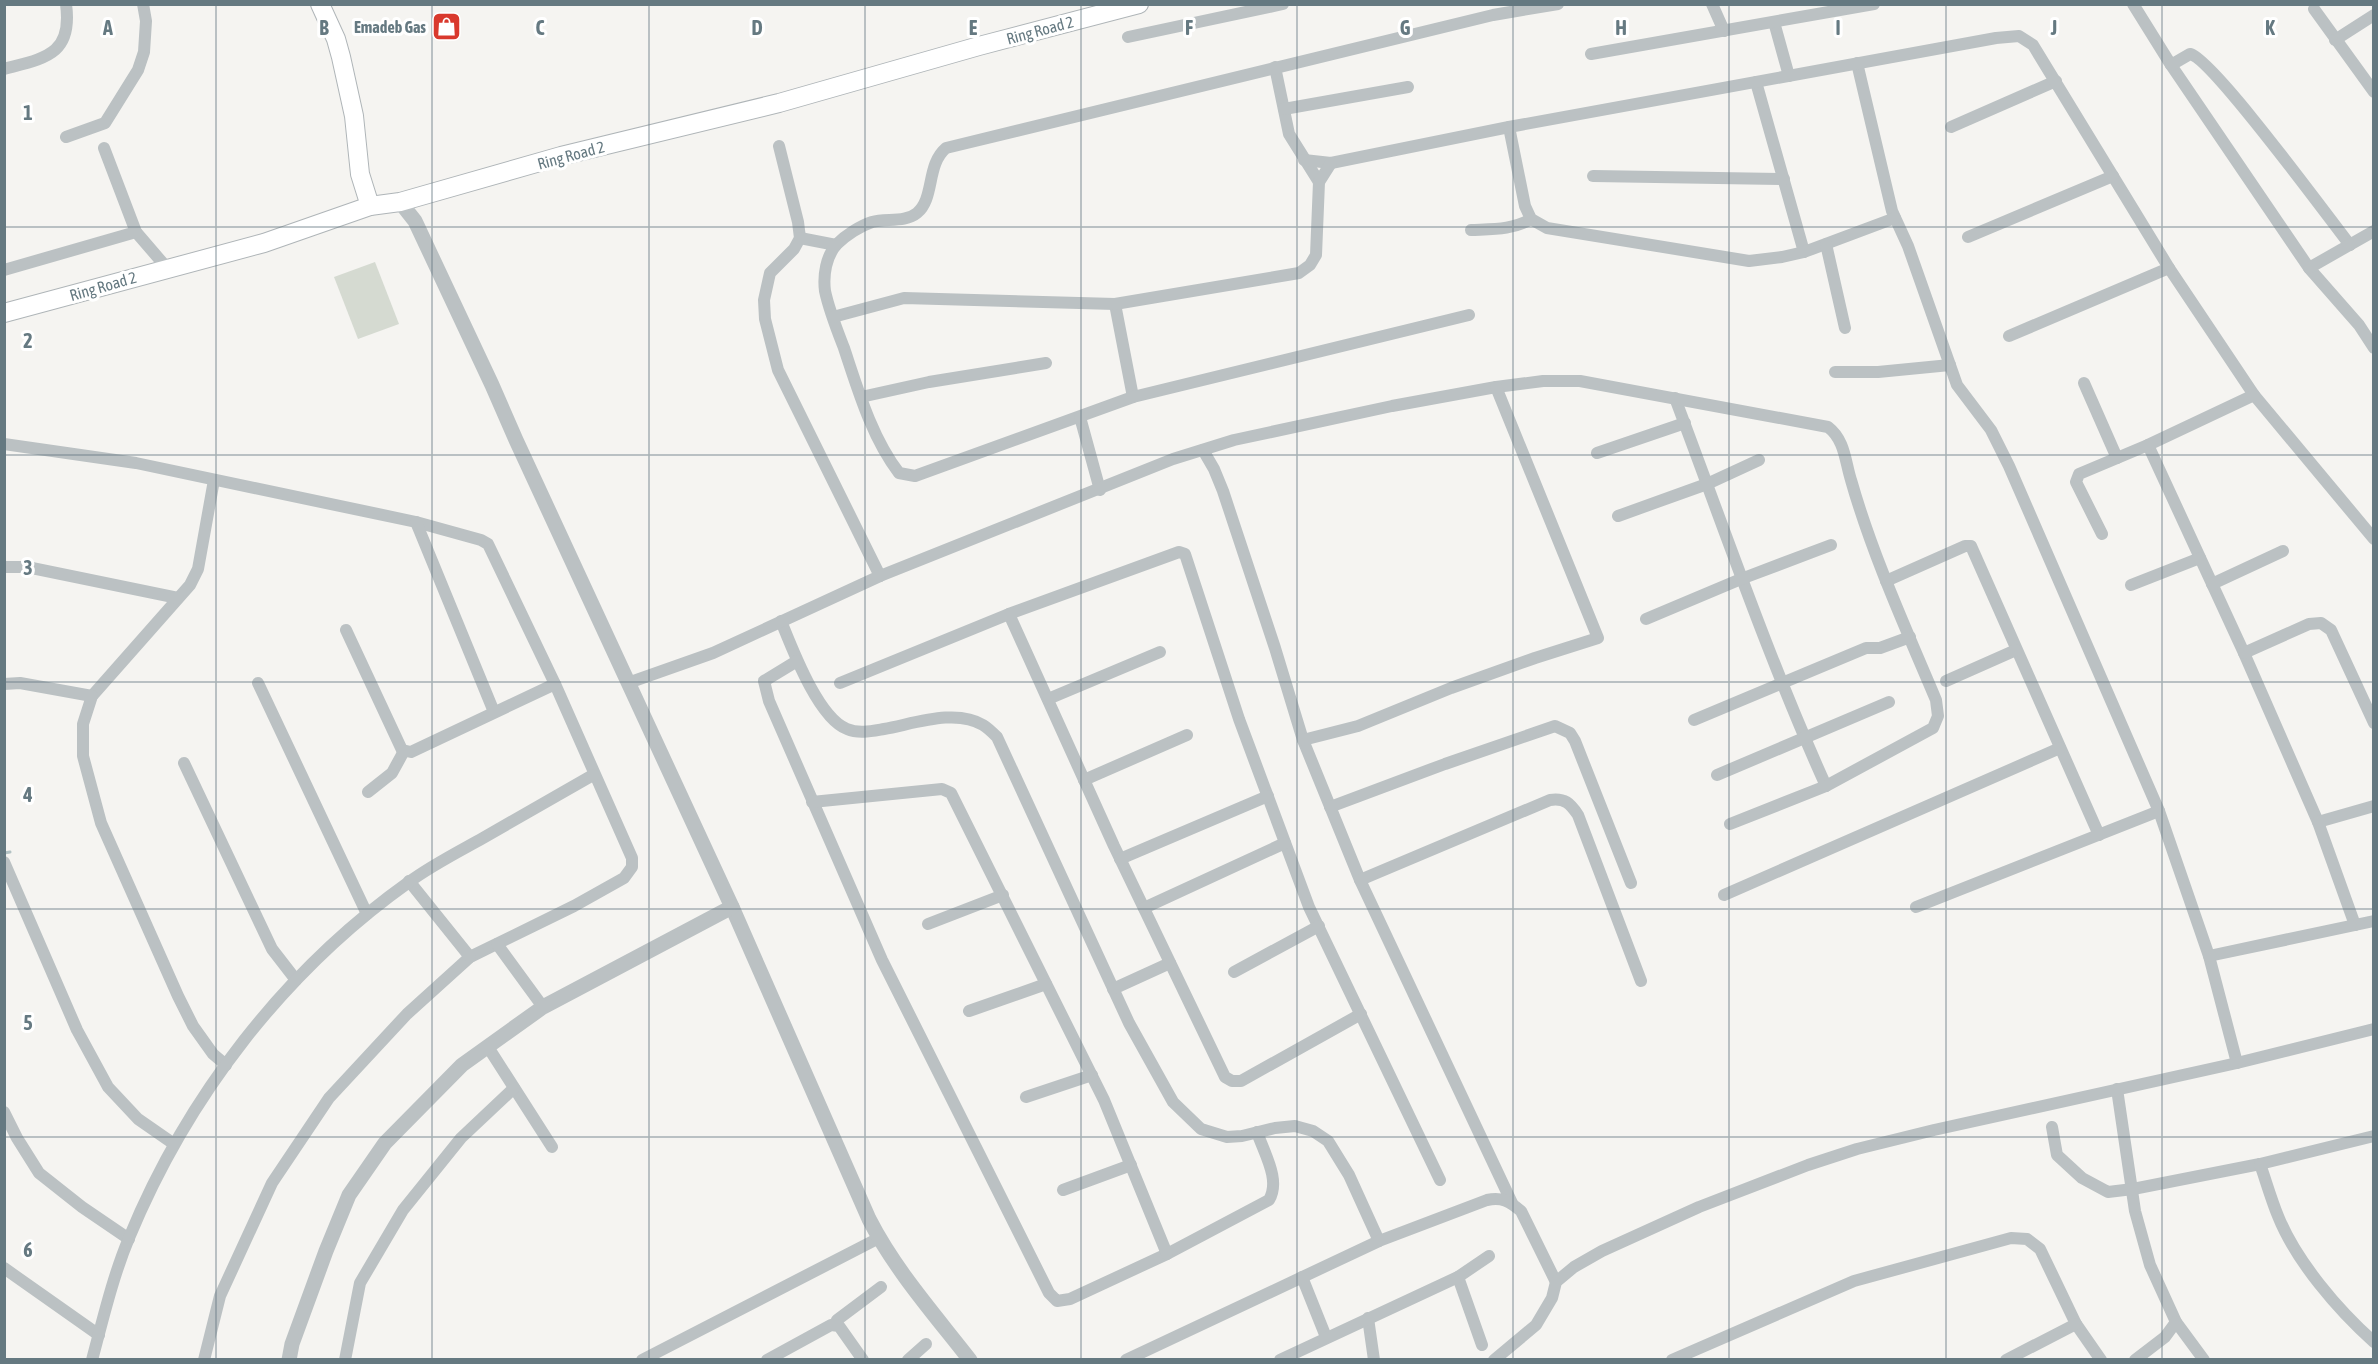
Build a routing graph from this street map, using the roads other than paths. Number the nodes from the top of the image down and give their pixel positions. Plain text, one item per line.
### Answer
1 (66, 4) edge
2 (143, 4) edge
3 (320, 4) edge
4 (1139, 4) edge
5 (1282, 4) edge
6 (1558, 4) edge
7 (1712, 4) edge
8 (1874, 4) edge
9 (2133, 4) edge
10 (2314, 9) dead end
11 (1493, 10) edge
12 (2373, 15) edge
13 (1774, 22) junction
14 (1724, 31) junction
15 (1128, 37) dead end
16 (2335, 40) junction
17 (1591, 54) dead end
18 (1857, 63) junction
19 (2171, 65) junction
20 (1275, 67) junction
21 (4, 69) edge
22 (1789, 76) junction
23 (2056, 81) junction
24 (1756, 82) junction
25 (1408, 87) dead end
26 (2373, 92) edge
27 (1284, 109) junction
28 (1509, 127) junction
29 (1952, 127) dead end
30 (66, 137) dead end
31 (778, 146) dead end
32 (104, 148) dead end
33 (1304, 160) junction
34 (1331, 163) junction
35 (1593, 176) dead end
36 (2113, 176) junction
37 (1784, 179) junction
38 (1319, 182) junction
39 (400, 202) junction
40 (370, 206) junction
41 (1895, 218) junction
42 (1531, 219) junction
43 (1471, 230) dead end
44 (2373, 231) edge
45 (136, 232) junction
46 (1968, 237) dead end
47 (800, 238) junction
48 (1826, 244) junction
49 (836, 245) junction
50 (2350, 245) junction
51 (1804, 252) junction
52 (167, 268) junction
53 (2169, 268) junction
54 (2309, 268) junction
55 (4, 270) edge
56 (1115, 304) junction
57 (4, 313) edge
58 (1469, 315) dead end
59 (833, 317) junction
60 (1845, 328) dead end
61 (2009, 336) dead end
62 (2373, 348) edge
63 (1046, 363) dead end
64 (1950, 365) junction
65 (1835, 372) dead end
66 (2084, 382) dead end
67 (1496, 387) junction
68 (2254, 395) junction
69 (861, 397) junction
70 (1133, 397) junction
71 (1676, 398) junction
72 (1080, 417) junction
73 (1685, 423) junction
74 (4, 444) edge
75 (2148, 445) junction
76 (1203, 450) junction
77 (1597, 453) dead end
78 (2117, 458) junction
79 (1759, 460) dead end
80 (214, 480) junction
81 (1707, 484) junction
82 (1100, 490) junction
83 (1618, 516) dead end
84 (416, 522) junction
85 (2102, 534) dead end
86 (2373, 539) edge
87 (1831, 545) dead end
88 (2283, 551) dead end
89 (2200, 558) junction
90 (4, 567) edge
91 (879, 576) junction
92 (1741, 579) junction
93 (1886, 581) junction
94 (2212, 584) junction
95 (2131, 585) dead end
96 (178, 598) junction
97 (1010, 614) junction
98 (1646, 619) dead end
99 (781, 621) junction
100 (346, 630) dead end
101 (1910, 637) junction
102 (2016, 650) junction
103 (1160, 652) dead end
104 (2244, 653) junction
105 (797, 662) junction
106 (1782, 681) junction
107 (1946, 681) dead end
108 (258, 683) dead end
109 (628, 683) junction
110 (840, 683) dead end
111 (4, 684) edge
112 (555, 684) junction
113 (92, 696) junction
114 (1047, 699) junction
115 (1889, 702) dead end
116 (494, 712) junction
117 (1694, 720) dead end
118 (2373, 723) edge
119 (1187, 735) dead end
120 (1804, 738) junction
121 (1303, 740) junction
122 (2060, 748) junction
123 (404, 751) junction
124 (184, 763) dead end
125 (593, 775) junction
126 (1716, 775) dead end
127 (1084, 780) junction
128 (1826, 786) junction
129 (368, 792) dead end
130 (1268, 796) junction
131 (812, 802) junction
132 (1330, 807) junction
133 (2373, 807) edge
134 (2159, 811) junction
135 (2318, 822) junction
136 (1730, 824) dead end
137 (2099, 835) junction
138 (1286, 843) junction
139 (1120, 859) junction
140 (4, 862) edge
141 (1360, 880) junction
142 (409, 881) junction
143 (1631, 883) dead end
144 (1003, 895) junction
145 (1724, 895) dead end
146 (732, 907) junction
147 (1916, 907) dead end
148 (1144, 908) junction
149 (367, 914) junction
150 (2373, 921) edge
151 (928, 924) dead end
152 (2355, 925) junction
153 (1318, 926) junction
154 (496, 944) junction
155 (2209, 956) junction
156 (470, 957) junction
157 (1170, 963) junction
158 (1234, 972) dead end
159 (296, 980) junction
160 (1641, 981) dead end
161 (1046, 984) junction
162 (1113, 989) junction
163 (543, 1007) junction
164 (969, 1011) dead end
165 (1361, 1014) junction
166 (2373, 1029) edge
167 (488, 1047) junction
168 (2238, 1063) junction
169 (225, 1065) junction
170 (1092, 1076) junction
171 (514, 1088) junction
172 (2117, 1089) junction
173 (1026, 1097) dead end
174 (4, 1112) edge
175 (2052, 1126) dead end
176 (1257, 1132) junction
177 (2373, 1136) edge
178 (174, 1144) junction
179 (552, 1147) dead end
180 (2260, 1164) junction
181 (1131, 1165) junction
182 (1440, 1180) dead end
183 (2133, 1189) junction
184 (1063, 1190) dead end
185 (1512, 1203) junction
186 (879, 1238) junction
187 (129, 1239) junction
188 (1379, 1241) junction
189 (1167, 1254) junction
190 (1488, 1257) dead end
191 (4, 1268) edge
192 (1302, 1277) junction
193 (1458, 1277) junction
194 (1556, 1282) junction
195 (881, 1287) dead end
196 (1368, 1318) junction
197 (2176, 1322) junction
198 (2076, 1324) junction
199 (835, 1325) junction
200 (99, 1335) junction
201 (1326, 1337) junction
202 (2373, 1342) edge
203 (926, 1344) dead end
204 (1482, 1345) dead end
205 (92, 1359) edge
206 (204, 1359) edge
207 (289, 1359) edge
208 (345, 1359) edge
209 (642, 1359) edge
210 (767, 1359) edge
211 (863, 1359) edge
212 (908, 1359) edge
213 (970, 1359) edge
214 (1126, 1359) edge
215 (1280, 1359) edge
216 (1374, 1359) edge
217 (1494, 1359) edge
218 (1672, 1359) edge
219 (2006, 1359) edge
220 (2101, 1359) edge
221 (2135, 1359) edge
222 (2205, 1359) edge

1 - 21 street
2 - 30 street
3 - 40 main road
4 - 39 main road, Ring Road 2
5 - 15 street
6 - 11 street
7 - 14 street
8 - 13 street
9 - 19 street
10 - 16 street
11 - 20 street
12 - 16 street
13 - 14 street
13 - 22 street
14 - 17 street
16 - 26 street
18 - 22 street
18 - 23 street
18 - 41 street
19 - 50 street
19 - 54 street
20 - 27 street
20 - 49 street
22 - 24 street
23 - 29 street
23 - 36 street
24 - 28 street
24 - 37 street
25 - 27 street
27 - 33 street
28 - 34 street
28 - 42 street
31 - 47 street
32 - 45 street
33 - 34 street
33 - 38 street
34 - 38 street
35 - 37 street
36 - 46 street
36 - 53 street
37 - 51 street
38 - 56 street
39 - 40 main road, Ring Road 2
39 - 109 street
40 - 52 main road, Ring Road 2
41 - 48 street
41 - 64 street
42 - 43 street
42 - 51 street
44 - 50 street
45 - 52 street
45 - 55 street
47 - 49 street
47 - 91 street
48 - 51 street
48 - 60 street
49 - 59 street
50 - 54 street
52 - 57 main road, Ring Road 2
53 - 61 street
53 - 68 street
54 - 62 street
56 - 59 street
56 - 70 street
58 - 70 street
59 - 69 street
63 - 69 street
64 - 65 street
64 - 134 street
66 - 78 street
67 - 71 street
67 - 76 street
67 - 121 street
68 - 75 street
68 - 86 street
69 - 72 street
70 - 72 street
71 - 73 street
71 - 93 street
72 - 82 street
73 - 77 street
73 - 81 street
74 - 80 street
75 - 78 street
75 - 89 street
76 - 82 street
76 - 121 street
78 - 85 street
79 - 81 street
80 - 84 street
80 - 96 street
81 - 83 street
81 - 92 street
82 - 91 street
84 - 112 street
84 - 116 street
87 - 92 street
88 - 94 street
89 - 94 street
89 - 95 street
90 - 96 street
91 - 99 street
92 - 98 street
92 - 106 street
93 - 101 street
93 - 102 street
94 - 104 street
96 - 113 street
97 - 110 street
97 - 114 street
97 - 130 street
99 - 105 street
99 - 109 street
100 - 123 street
101 - 106 street
101 - 128 street
102 - 107 street
102 - 122 street
103 - 114 street
104 - 118 street
104 - 135 street
105 - 131 street
105 - 162 street
106 - 117 street
106 - 120 street
108 - 149 street
109 - 146 street
111 - 113 street
112 - 116 street
112 - 125 street
113 - 169 street
114 - 127 street
115 - 120 street
116 - 123 street
119 - 127 street
120 - 126 street
120 - 128 street
121 - 132 street
122 - 137 street
122 - 145 street
123 - 129 street
124 - 159 street
125 - 142 street
125 - 154 street
127 - 139 street
128 - 136 street
130 - 138 street
130 - 139 street
131 - 144 street
131 - 189 street
132 - 141 street
132 - 143 street
133 - 135 street
134 - 137 street
134 - 155 street
135 - 152 street
137 - 147 street
138 - 148 street
138 - 153 street
139 - 148 street
140 - 178 street
141 - 160 street
141 - 185 street
142 - 149 street
142 - 156 street
144 - 151 street
144 - 161 street
146 - 163 street
146 - 186 street
148 - 157 street
149 - 159 street
150 - 152 street
152 - 155 street
153 - 158 street
153 - 165 street
154 - 156 street
154 - 163 street
155 - 168 street
156 - 206 street
157 - 162 street
157 - 165 street
159 - 169 street
161 - 164 street
161 - 170 street
162 - 176 street
163 - 167 street
165 - 182 street
166 - 168 street
167 - 171 street
167 - 207 street
168 - 172 street
169 - 178 street
170 - 173 street
170 - 181 street
171 - 179 street
171 - 208 street
172 - 183 street
172 - 194 street
174 - 187 street
175 - 183 street
176 - 188 street
176 - 189 street
177 - 180 street
178 - 187 street
180 - 183 street
180 - 202 street
181 - 184 street
181 - 189 street
183 - 197 street
185 - 188 street
185 - 194 street
186 - 209 street
186 - 213 street
187 - 200 street
188 - 192 street
190 - 193 street
191 - 200 street
192 - 201 street
192 - 214 street
193 - 196 street
193 - 204 street
194 - 217 street
195 - 199 street
196 - 201 street
196 - 216 street
197 - 221 street
197 - 222 street
198 - 218 street
198 - 219 street
198 - 220 street
199 - 210 street
199 - 211 street
200 - 205 street
201 - 215 street
203 - 212 street

